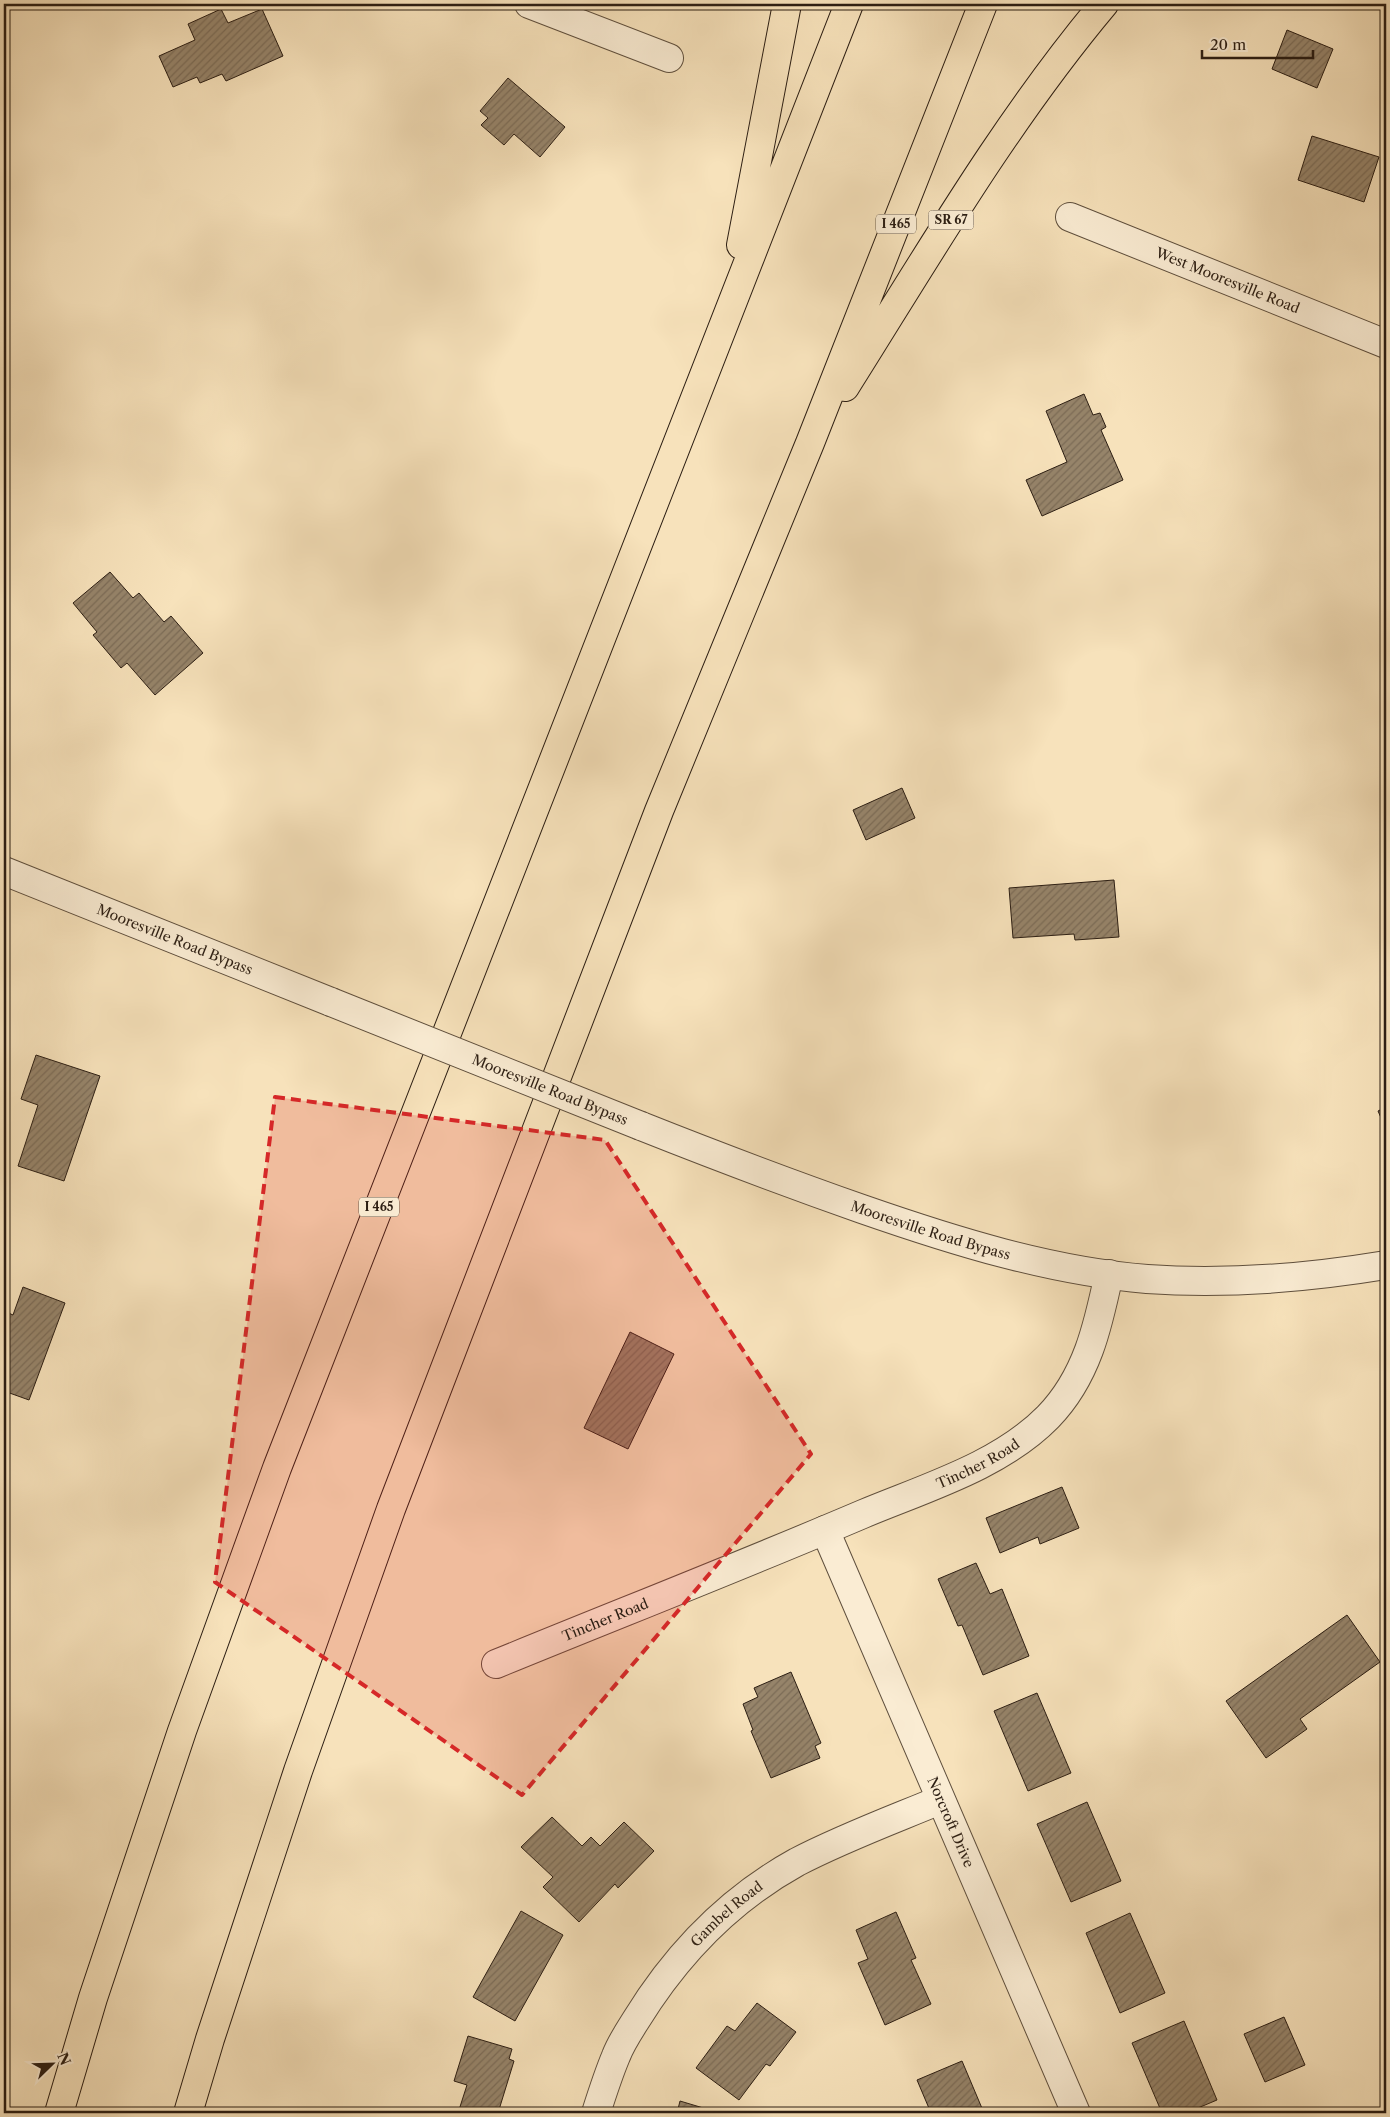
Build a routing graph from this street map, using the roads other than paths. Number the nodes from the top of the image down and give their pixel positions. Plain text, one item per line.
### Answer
1 (529, 4) edge
2 (786, 4) edge
3 (849, 4) edge
4 (982, 4) edge
5 (1104, 4) edge
6 (669, 58) dead end
7 (1070, 217) dead end
8 (728, 311) junction
9 (1386, 344) edge
10 (810, 443) junction
11 (4, 871) edge
12 (1386, 1265) edge
13 (1109, 1274) junction
14 (825, 1530) junction
15 (496, 1664) dead end
16 (940, 1800) junction
17 (59, 2113) edge
18 (188, 2113) edge
19 (596, 2113) edge
20 (1076, 2113) edge

1 - 6 street
2 - 8 highway
3 - 8 highway, I 465
4 - 10 highway, I 465
5 - 10 highway, SR 67
7 - 9 street, West Mooresville Road
8 - 17 highway, I 465
10 - 18 highway, I 465
11 - 13 street, Mooresville Road Bypass, bridge
12 - 13 street
13 - 14 street, Tincher Road
14 - 15 street, Tincher Road
14 - 16 street, Norcroft Drive
16 - 19 street, Gambel Road
16 - 20 street, Norcroft Drive

